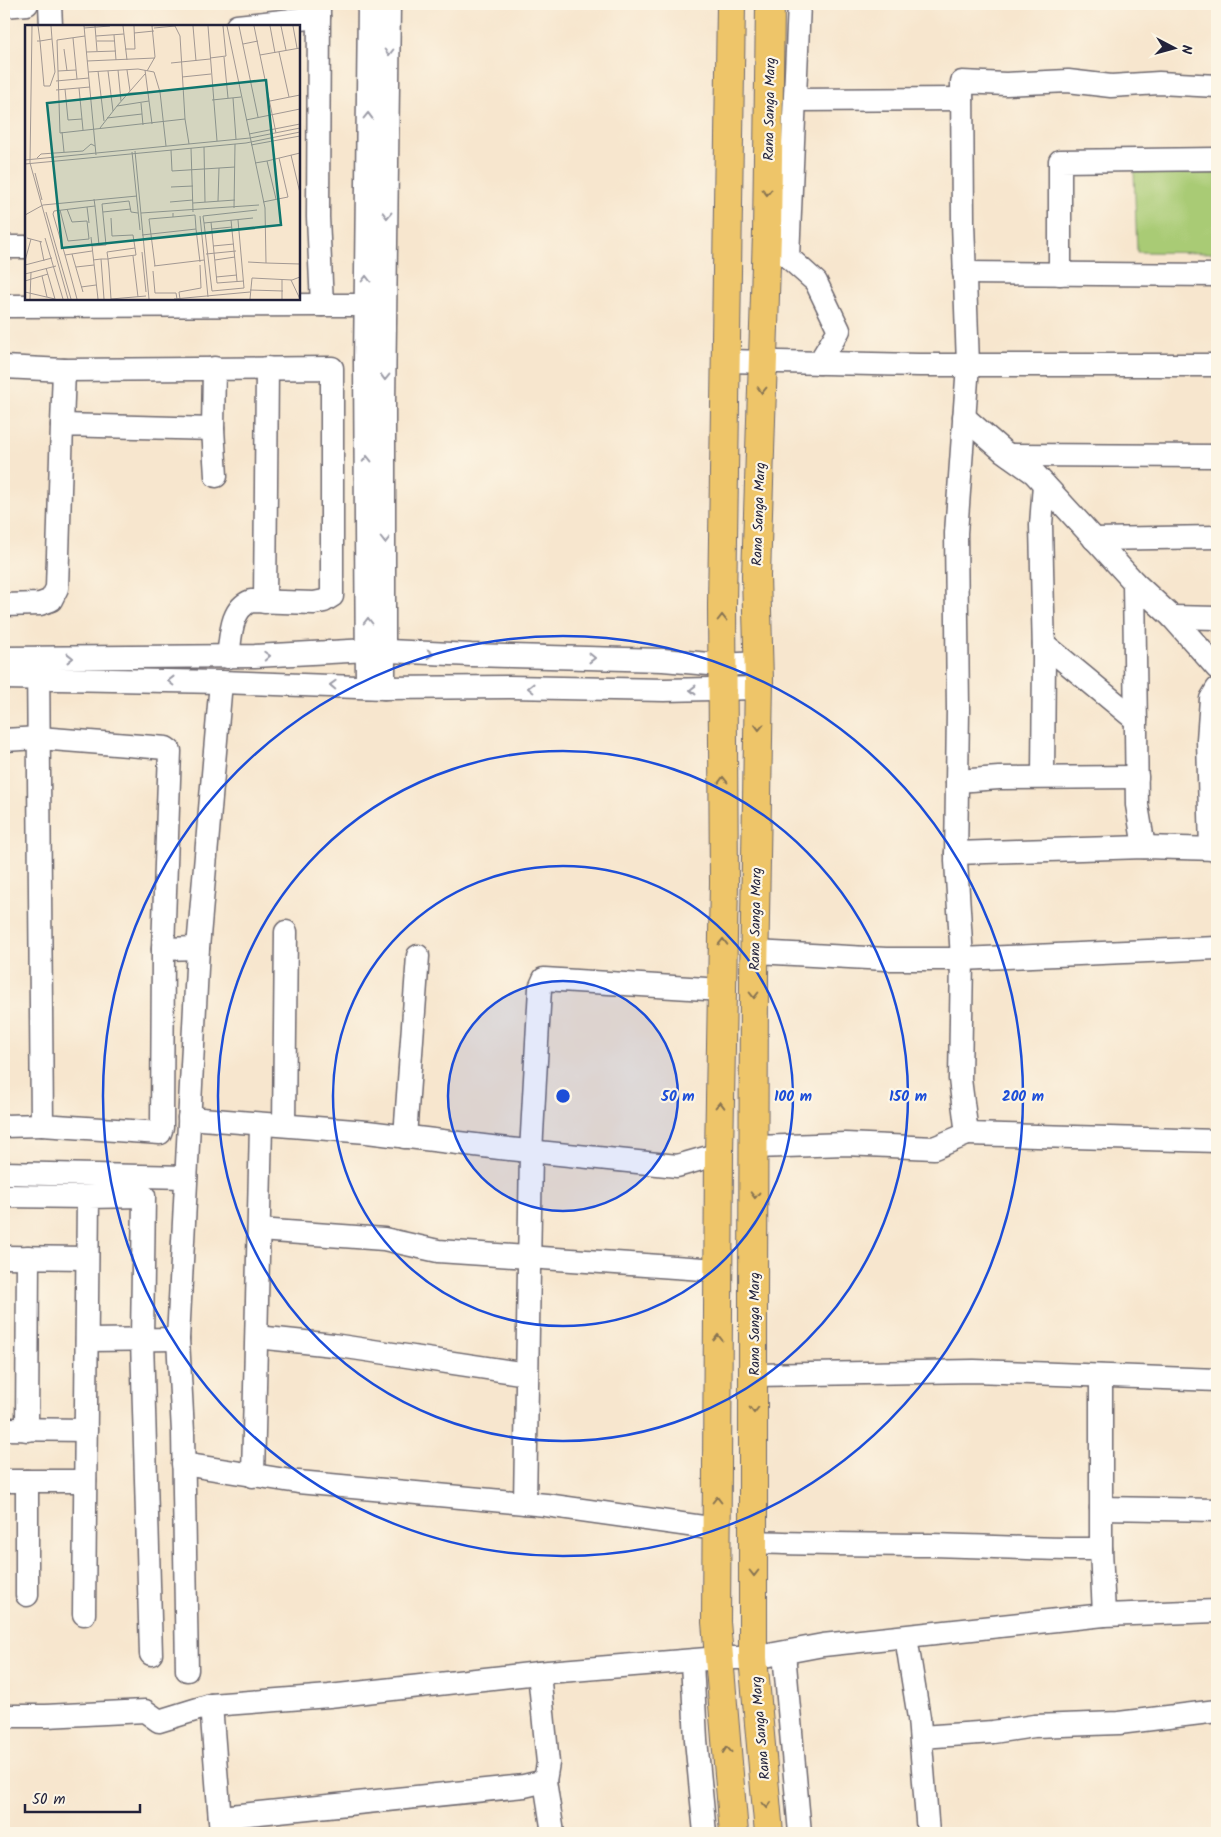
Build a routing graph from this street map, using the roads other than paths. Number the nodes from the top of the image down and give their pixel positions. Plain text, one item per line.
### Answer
1 (27, 4) edge
2 (50, 4) edge
3 (369, 4) edge
4 (389, 4) edge
5 (731, 4) edge
6 (770, 4) edge
7 (799, 4) edge
8 (4, 6) edge
9 (319, 10) edge
10 (51, 25) edge
11 (242, 25) edge
12 (309, 75) edge
13 (1217, 86) edge
14 (962, 99) junction
15 (795, 100) junction
16 (1217, 159) edge
17 (309, 245) edge
18 (4, 247) edge
19 (25, 247) edge
20 (964, 273) junction
21 (1060, 274) junction
22 (1217, 275) edge
23 (322, 305) junction
24 (376, 305) junction
25 (4, 306) edge
26 (726, 361) junction
27 (763, 361) junction
28 (819, 363) junction
29 (968, 365) junction
30 (1217, 365) edge
31 (4, 367) edge
32 (214, 368) junction
33 (267, 368) junction
34 (64, 370) junction
35 (964, 417) junction
36 (62, 425) junction
37 (213, 429) junction
38 (1009, 455) junction
39 (1217, 456) edge
40 (216, 476) dead end
41 (1044, 484) junction
42 (1217, 537) edge
43 (1094, 539) junction
44 (1134, 582) junction
45 (265, 602) junction
46 (4, 605) edge
47 (1172, 617) junction
48 (1217, 618) edge
49 (1044, 644) junction
50 (376, 651) junction
51 (228, 657) junction
52 (4, 658) edge
53 (38, 668) junction
54 (1217, 668) edge
55 (759, 675) junction
56 (722, 677) junction
57 (4, 678) edge
58 (221, 682) junction
59 (376, 688) junction
60 (1217, 689) edge
61 (1136, 720) junction
62 (39, 738) junction
63 (4, 740) edge
64 (1043, 777) junction
65 (1137, 777) junction
66 (957, 781) junction
67 (1144, 847) junction
68 (1214, 849) edge
69 (956, 853) junction
70 (200, 924) junction
71 (164, 925) junction
72 (286, 932) dead end
73 (198, 948) junction
74 (1217, 948) edge
75 (163, 949) junction
76 (755, 952) junction
77 (418, 956) dead end
78 (962, 959) junction
79 (722, 990) junction
80 (189, 1118) junction
81 (42, 1125) junction
82 (260, 1125) junction
83 (284, 1125) junction
84 (4, 1126) edge
85 (967, 1134) junction
86 (405, 1136) junction
87 (1217, 1141) edge
88 (755, 1147) junction
89 (531, 1152) junction
90 (719, 1154) junction
91 (4, 1173) edge
92 (186, 1177) junction
93 (4, 1196) edge
94 (88, 1197) junction
95 (260, 1230) junction
96 (530, 1256) junction
97 (4, 1257) edge
98 (28, 1258) junction
99 (87, 1258) junction
100 (718, 1270) junction
101 (257, 1337) junction
102 (178, 1339) junction
103 (87, 1340) junction
104 (142, 1340) junction
105 (527, 1374) junction
106 (755, 1375) junction
107 (1101, 1376) junction
108 (1217, 1380) edge
109 (4, 1430) edge
110 (27, 1430) junction
111 (86, 1430) junction
112 (183, 1464) junction
113 (253, 1476) junction
114 (4, 1481) edge
115 (27, 1481) junction
116 (85, 1481) junction
117 (525, 1503) junction
118 (1101, 1508) junction
119 (1217, 1510) edge
120 (717, 1529) junction
121 (754, 1542) junction
122 (1101, 1548) junction
123 (27, 1595) dead end
124 (1217, 1611) edge
125 (84, 1614) dead end
126 (1104, 1615) junction
127 (906, 1637) junction
128 (784, 1653) junction
129 (151, 1654) dead end
130 (719, 1658) junction
131 (753, 1658) junction
132 (692, 1662) junction
133 (187, 1670) dead end
134 (539, 1672) junction
135 (211, 1705) junction
136 (1217, 1711) edge
137 (4, 1716) edge
138 (920, 1737) junction
139 (545, 1781) junction
140 (221, 1825) edge
141 (553, 1833) edge
142 (705, 1833) edge
143 (734, 1833) edge
144 (769, 1833) edge
145 (800, 1833) edge
146 (928, 1833) edge

1 - 8 street
2 - 10 street
24 -> 3 street
4 -> 24 street
5 - 26 main road
6 -> 27 main road, Rana Sanga Marg
7 - 15 street
9 - 11 street
9 - 12 street
12 - 17 street
13 - 14 street
14 - 15 street
14 - 20 street
15 - 28 street
16 - 21 street
17 - 23 street
18 - 19 street
20 - 21 street
20 - 29 street
21 - 22 street
23 - 24 street
23 - 25 street
24 - 50 street
26 - 27 street
56 -> 26 main road
27 - 28 street
27 -> 55 main road, Rana Sanga Marg
28 - 29 street
29 - 30 street
29 - 35 street
31 - 34 street
32 - 33 street
32 - 34 street
32 - 37 street
33 - 45 street
33 - 45 street
34 - 36 street
35 - 38 street
35 - 66 street
36 - 37 street
36 - 46 street
37 - 40 street
38 - 39 street
38 - 41 street
41 - 43 street
41 - 49 street
42 - 43 street
43 - 44 street
44 - 47 street
44 - 61 street
45 - 51 street
47 - 48 street
47 - 54 street
49 - 61 street
49 - 64 street
51 -> 50 street
50 -> 56 street
50 - 59 street
53 -> 51 street
52 - 53 street
53 - 57 street
58 -> 53 street
53 - 62 street
55 - 56 street
55 -> 76 main road, Rana Sanga Marg
56 -> 59 street
79 -> 56 main road
59 -> 58 street
58 - 70 street
60 - 68 street
61 - 65 street
62 - 63 street
62 - 71 street
62 - 81 street
64 - 65 street
64 - 66 street
65 - 67 street
66 - 69 street
67 - 68 street
67 - 69 street
69 - 78 street
70 - 71 street
70 - 73 street
71 - 75 street
72 - 83 street
73 - 75 street
73 - 80 street
74 - 78 street
75 - 81 street
76 - 78 street
76 -> 88 main road, Rana Sanga Marg
77 - 86 street
78 - 85 street
79 - 89 street
90 -> 79 main road
80 - 82 street
80 - 92 street
81 - 84 street
82 - 83 street
82 - 95 street
83 - 86 street
85 - 87 street
85 - 88 street
86 - 89 street
88 -> 106 main road, Rana Sanga Marg
89 - 90 street
89 - 96 street
90 - 100 main road
91 - 92 street
92 - 102 street
93 - 94 street
94 - 99 street
94 - 104 street
95 - 96 street
95 - 101 street
96 - 100 street
96 - 105 street
97 - 98 street
98 - 99 street
98 - 110 street
99 - 103 street
120 -> 100 main road
101 - 105 street
101 - 113 street
102 - 104 street
102 - 112 street
103 - 104 street
103 - 111 street
104 - 129 street
105 - 117 street
106 - 107 street
106 -> 121 main road, Rana Sanga Marg
107 - 108 street
107 - 118 street
109 - 110 street
110 - 111 street
111 - 116 street
112 - 113 street
112 - 133 street
113 - 117 street
114 - 115 street
115 - 116 street
115 - 123 street
116 - 125 street
117 - 120 street
118 - 119 street
118 - 122 street
120 - 130 main road
121 - 122 street
121 -> 131 main road, Rana Sanga Marg
122 - 126 street
124 - 126 street
126 - 127 street
127 - 128 street
127 - 138 street
128 - 131 street
128 - 145 street
130 - 131 street
130 - 132 street
143 -> 130 main road
131 -> 144 main road, Rana Sanga Marg
132 - 134 street
132 - 142 street
134 - 135 street
134 - 139 street
135 - 137 street
135 - 140 street
136 - 138 street
138 - 146 street
139 - 140 street
139 - 141 street

